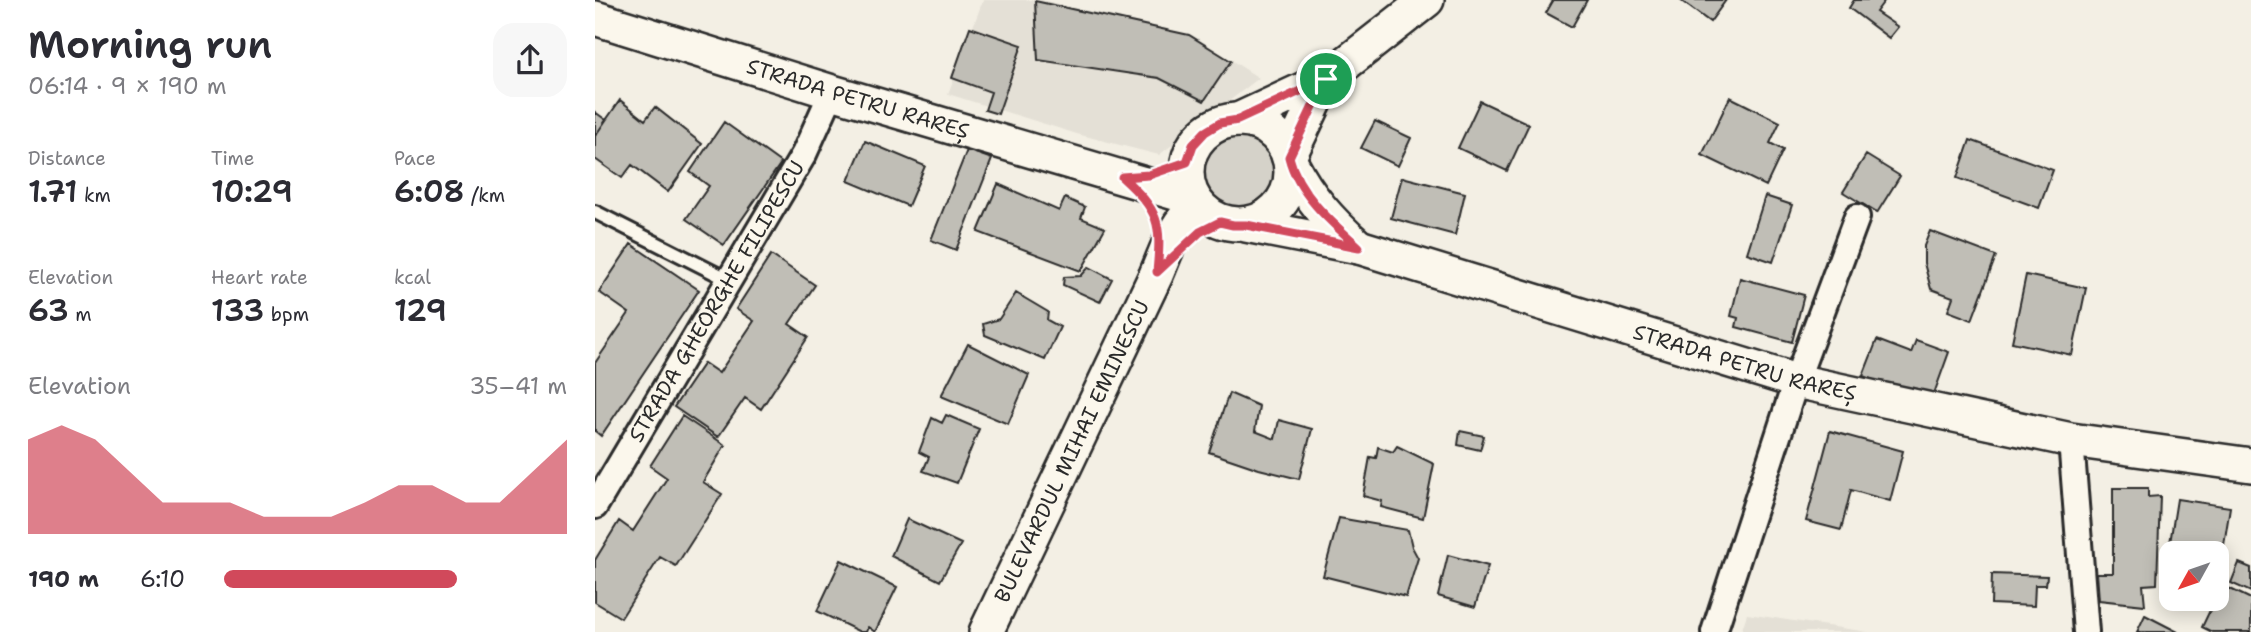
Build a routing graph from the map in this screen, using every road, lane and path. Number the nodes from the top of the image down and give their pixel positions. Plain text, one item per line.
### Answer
1 (1427, 0) edge
2 (595, 18) edge
3 (1326, 79) junction
4 (832, 92) junction
5 (1238, 120) junction
6 (1290, 160) junction
7 (1187, 162) junction
8 (1122, 177) junction
9 (595, 212) edge
10 (1214, 213) junction
11 (1857, 217) dead end
12 (1359, 247) junction
13 (1157, 272) junction
14 (729, 280) junction
15 (1795, 381) junction
16 (2071, 440) junction
17 (2251, 465) edge
18 (602, 480) edge
19 (595, 506) edge
20 (986, 632) edge
21 (1714, 632) edge
22 (2086, 632) edge

1 - 3 street
2 - 4 street, STRADA PETRU RAREȘ
3 - 5 street
3 - 6 street
4 - 8 street, STRADA PETRU RAREȘ
4 - 14 street, STRADA GHEORGHE FILIPESCU
5 - 6 street
5 - 7 street
6 - 10 street
6 - 12 street
7 - 8 street, STRADA PETRU RAREȘ
7 - 10 street
8 - 10 street, STRADA PETRU RAREȘ
8 - 13 street
9 - 14 lane
10 - 12 street, STRADA PETRU RAREȘ
10 - 13 street, BULEVARDUL MIHAI EMINESCU
11 - 15 street
12 - 15 street, STRADA PETRU RAREȘ
13 - 20 street, BULEVARDUL MIHAI EMINESCU
14 - 18 street, STRADA GHEORGHE FILIPESCU
15 - 16 street, STRADA PETRU RAREȘ
15 - 21 street
16 - 17 street, STRADA PETRU RAREȘ
16 - 22 street
18 - 19 street, STRADA GHEORGHE FILIPESCU

